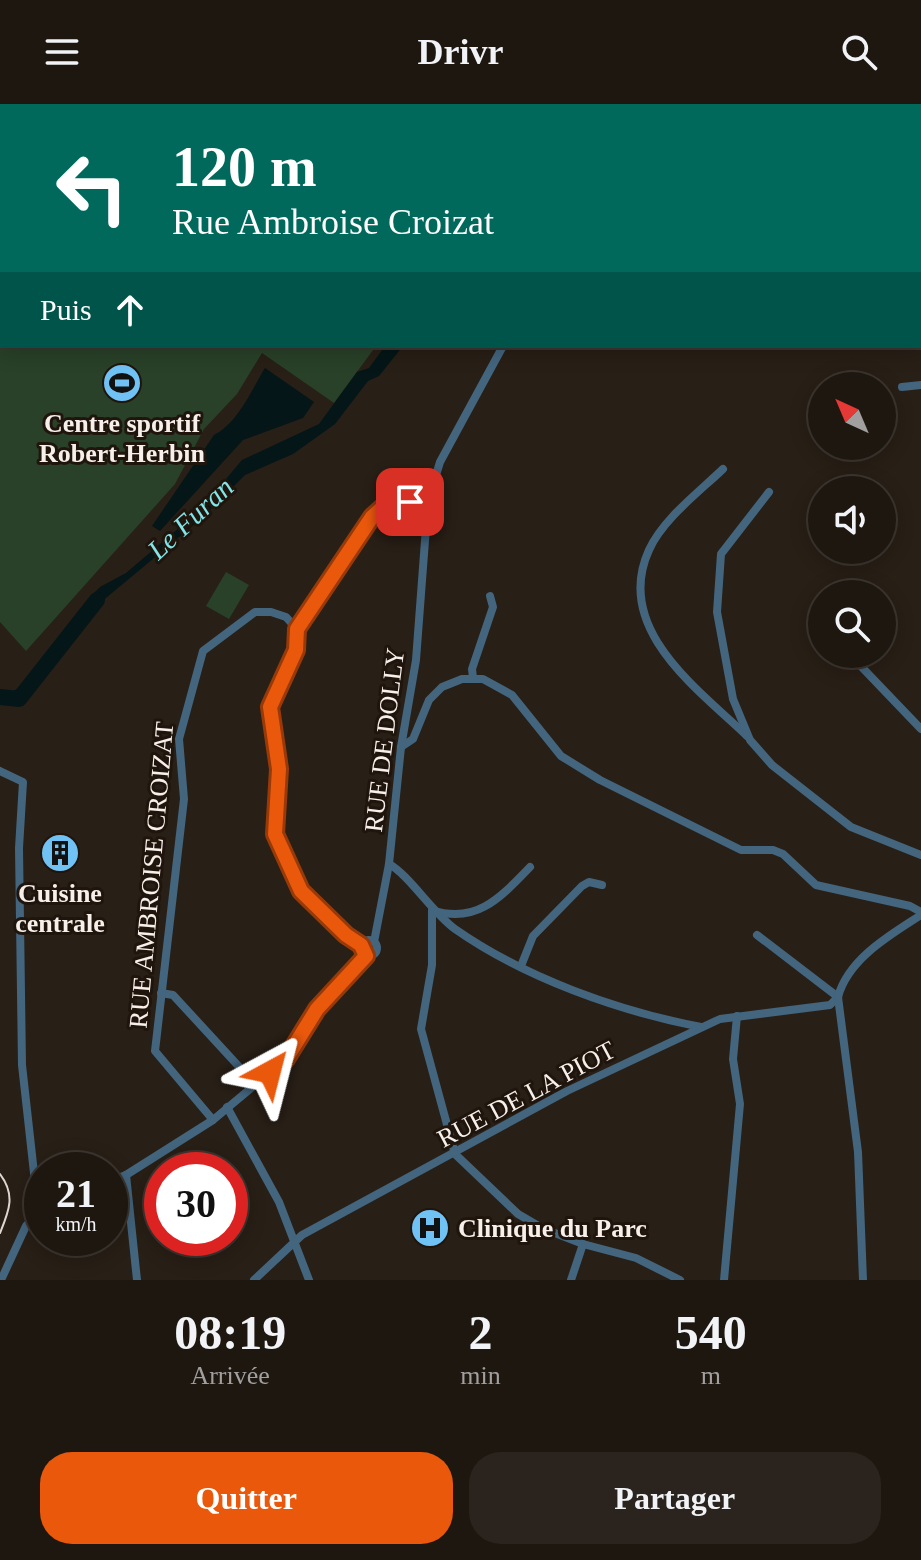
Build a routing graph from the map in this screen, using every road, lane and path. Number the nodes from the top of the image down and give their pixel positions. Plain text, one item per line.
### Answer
1 (502, 348) edge
2 (921, 385) edge
3 (902, 387) dead end
4 (723, 469) dead end
5 (769, 492) dead end
6 (428, 501) junction
7 (490, 596) dead end
8 (297, 629) junction
9 (863, 668) edge
10 (473, 678) junction
11 (921, 729) edge
12 (750, 740) junction
13 (401, 747) junction
14 (0, 771) edge
15 (921, 855) edge
16 (389, 864) junction
17 (530, 867) dead end
18 (602, 885) dead end
19 (432, 910) junction
20 (921, 914) edge
21 (757, 935) dead end
22 (374, 942) junction
23 (361, 945) junction
24 (366, 956) junction
25 (521, 966) junction
26 (161, 993) junction
27 (838, 997) junction
28 (737, 1016) junction
29 (703, 1027) junction
30 (255, 1084) junction
31 (227, 1107) junction
32 (213, 1120) junction
33 (32, 1152) edge
34 (455, 1154) junction
35 (128, 1174) edge
36 (128, 1194) edge
37 (24, 1230) edge
38 (294, 1242) junction
39 (583, 1244) junction
40 (1, 1280) edge
41 (137, 1280) edge
42 (254, 1280) edge
43 (309, 1280) edge
44 (571, 1280) edge
45 (680, 1280) edge
46 (724, 1280) edge
47 (863, 1280) edge

1 - 6 street, RUE DE DOLLY
2 - 3 street
4 - 12 street
5 - 12 street
6 - 8 street
6 - 13 street, RUE DE DOLLY
7 - 10 street
8 - 23 street
8 - 26 street, RUE AMBROISE CROIZAT
9 - 11 street
10 - 13 street
10 - 20 street
12 - 15 street
13 - 16 street, RUE DE DOLLY
14 - 33 street
16 - 19 street, RUE DE DOLLY
16 - 22 street
17 - 19 street
18 - 25 street
19 - 25 street, RUE DE DOLLY
19 - 34 street
20 - 27 street
21 - 27 street
22 - 23 street
22 - 24 street
23 - 24 street
24 - 30 street
25 - 29 street, RUE DE DOLLY
26 - 30 street
26 - 32 street, RUE AMBROISE CROIZAT
27 - 28 street, RUE DE LA PIOT
27 - 47 street
28 - 29 street, RUE DE LA PIOT
28 - 46 street
29 - 34 street, RUE DE LA PIOT
30 - 31 street
31 - 32 street
31 - 38 street
32 - 35 street
34 - 38 street, RUE DE LA PIOT
34 - 39 street
36 - 41 street
37 - 40 street
38 - 42 street, RUE DE LA PIOT
38 - 43 street
39 - 44 street
39 - 45 street

